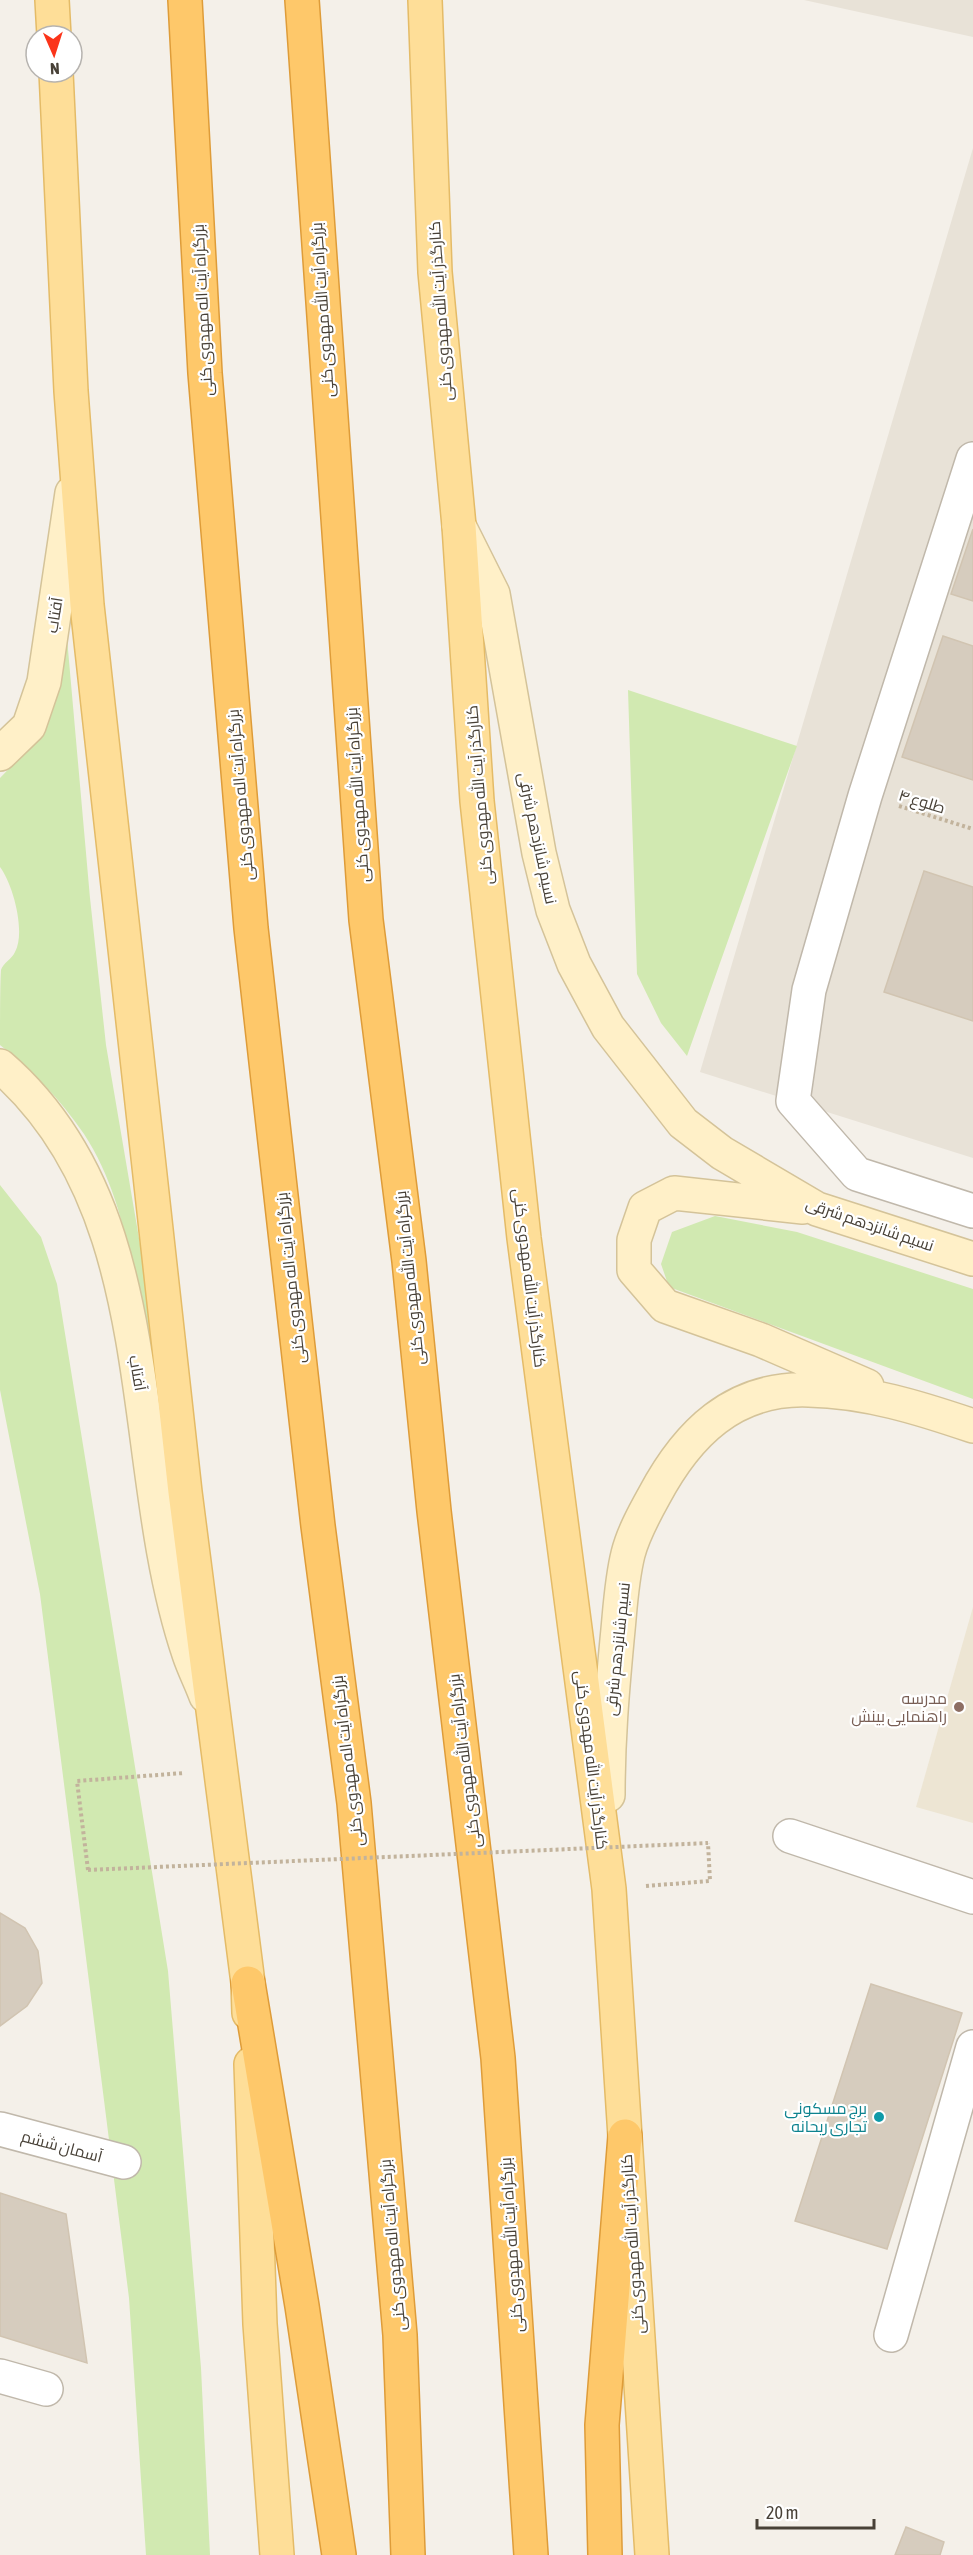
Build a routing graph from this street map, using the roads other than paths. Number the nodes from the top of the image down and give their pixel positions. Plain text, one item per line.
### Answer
1 (52, 0) edge
2 (185, 0) edge
3 (302, 0) edge
4 (425, 0) edge
5 (53, 24) edge
6 (57, 84) edge
7 (973, 459) edge
8 (76, 462) junction
9 (459, 526) junction
10 (0, 754) edge
11 (0, 1066) edge
12 (817, 1209) junction
13 (973, 1211) edge
14 (973, 1259) edge
15 (903, 1402) junction
16 (973, 1426) edge
17 (211, 1708) junction
18 (790, 1836) dead end
19 (609, 1889) junction
20 (973, 1897) edge
21 (248, 1983) junction
22 (973, 2047) edge
23 (0, 2129) edge
24 (625, 2136) junction
25 (124, 2162) dead end
26 (891, 2335) dead end
27 (0, 2376) edge
28 (46, 2390) dead end
29 (277, 2555) edge
30 (339, 2555) edge
31 (408, 2555) edge
32 (531, 2555) edge
33 (605, 2555) edge
34 (651, 2555) edge

1 - 5 main road
2 - 31 highway, بزرگراه آیت اله مهدوی کنی
3 - 32 highway, بزرگراه آیت الله مهدوی کنی
4 - 9 main road, کنارگذر آیت الله مهدوی کنی
6 - 8 main road
7 - 13 street
8 - 10 main road, آفتاب
8 - 17 main road
9 - 12 main road, نسیم شانزدهم شرقی
9 - 19 main road, کنارگذر آیت الله مهدوی کنی
11 - 17 main road, آفتاب
12 - 14 main road, نسیم شانزدهم شرقی
12 - 15 main road
15 - 16 main road, نسیم شانزدهم شرقی
15 - 19 main road, نسیم شانزدهم شرقی
17 - 21 main road
18 - 20 street
19 - 24 main road, کنارگذر آیت الله مهدوی کنی
21 - 29 main road
21 - 30 highway
22 - 26 street
23 - 25 street, آسمان ششم
24 - 33 highway
24 - 34 main road, کنارگذر آیت الله مهدوی کنی
27 - 28 street

